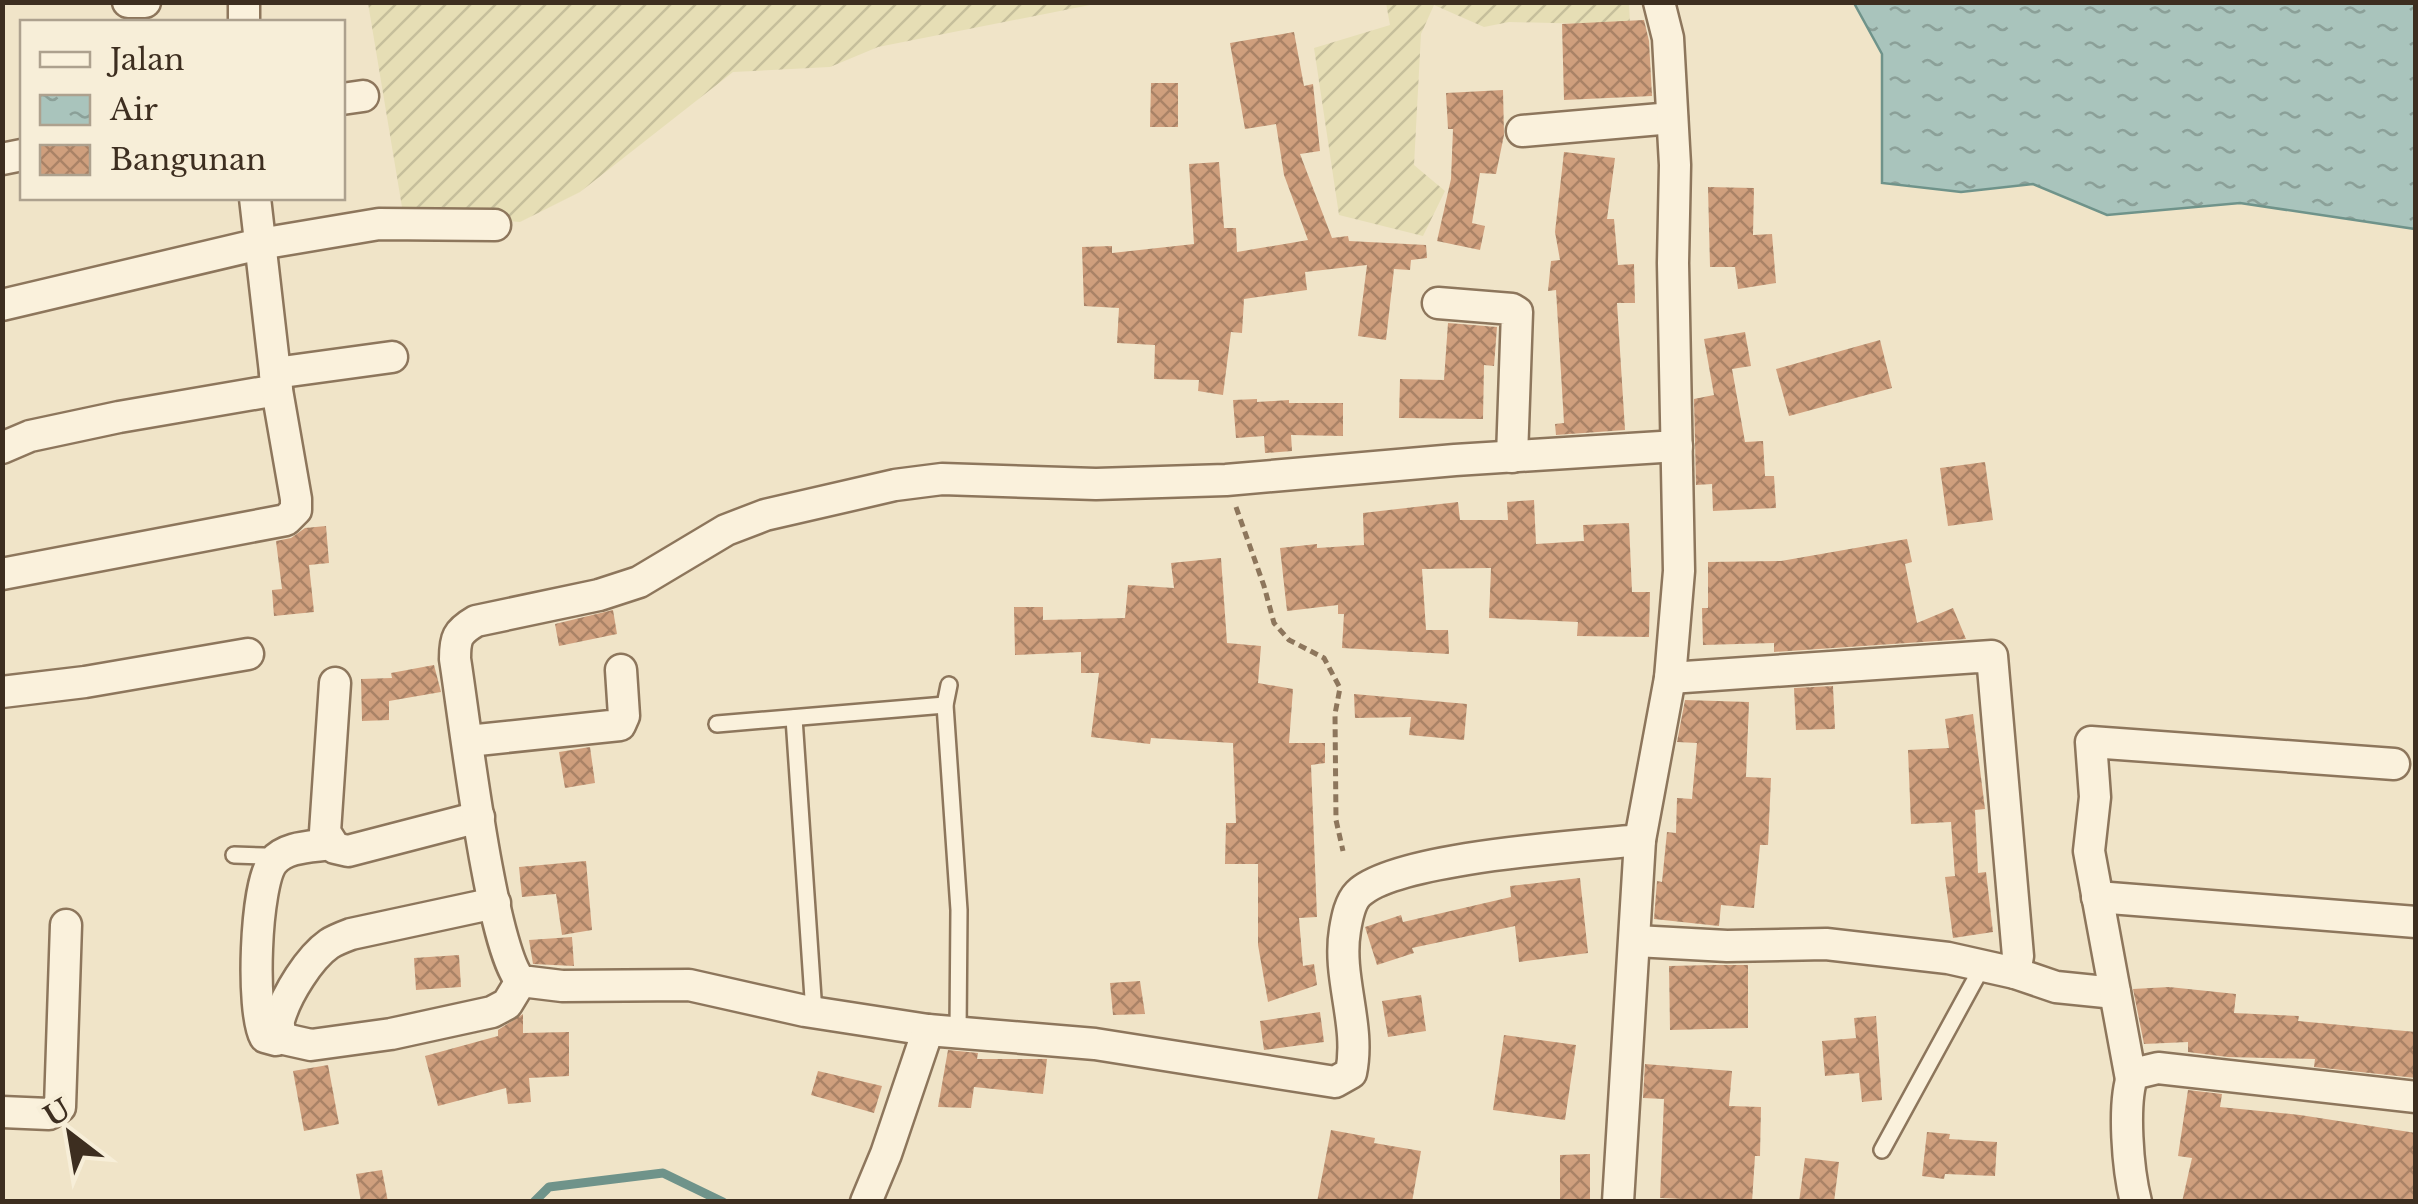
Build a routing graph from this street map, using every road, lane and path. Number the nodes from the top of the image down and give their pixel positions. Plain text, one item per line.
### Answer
1 (128, 2) edge
2 (145, 2) edge
3 (1659, 2) edge
4 (1672, 118) junction
5 (1522, 131) dead end
6 (255, 200) edge
7 (495, 225) dead end
8 (260, 244) junction
9 (1438, 304) dead end
10 (2, 305) edge
11 (392, 356) dead end
12 (276, 381) junction
13 (1677, 446) junction
14 (2, 448) edge
15 (1512, 456) junction
16 (1226, 480) junction
17 (2, 574) edge
18 (248, 654) dead end
19 (621, 670) dead end
20 (1670, 678) junction
21 (335, 683) dead end
22 (949, 686) dead end
23 (2, 692) edge
24 (946, 705) junction
25 (794, 718) junction
26 (716, 724) dead end
27 (468, 741) junction
28 (2394, 764) dead end
29 (479, 817) junction
30 (1640, 840) junction
31 (331, 844) junction
32 (1344, 851) dead end
33 (234, 856) dead end
34 (273, 862) junction
35 (2097, 897) junction
36 (494, 903) junction
37 (2416, 922) edge
38 (66, 925) dead end
39 (1636, 941) junction
40 (1982, 967) junction
41 (2016, 973) junction
42 (521, 982) junction
43 (2115, 993) junction
44 (814, 1013) junction
45 (943, 1031) junction
46 (284, 1040) junction
47 (2130, 1080) junction
48 (2416, 1096) edge
49 (2, 1112) edge
50 (1882, 1150) dead end
51 (866, 1202) edge
52 (1618, 1202) edge
53 (2136, 1202) edge

1 - 2 street
3 - 4 street
4 - 5 street
4 - 13 street
6 - 8 street
7 - 8 street
8 - 10 street
8 - 12 street
9 - 15 street
11 - 12 street
12 - 14 street
12 - 17 street
13 - 15 street
13 - 20 street
15 - 16 street
16 - 27 street
16 - 32 path
18 - 23 street
19 - 27 street
20 - 30 street
20 - 41 street
21 - 31 street
22 - 24 lane
24 - 25 lane
24 - 45 lane
25 - 26 lane
25 - 44 lane
27 - 29 street
28 - 35 street
29 - 31 street
29 - 36 street
30 - 39 street
30 - 45 street
31 - 34 street
33 - 34 lane
34 - 46 street
35 - 37 street
35 - 43 street
36 - 42 street
36 - 46 street
38 - 49 street
39 - 40 street
39 - 52 street
40 - 41 street
40 - 50 lane
41 - 43 street
42 - 44 street
42 - 46 street
43 - 47 street
44 - 45 street
45 - 51 street
47 - 48 street
47 - 53 street

